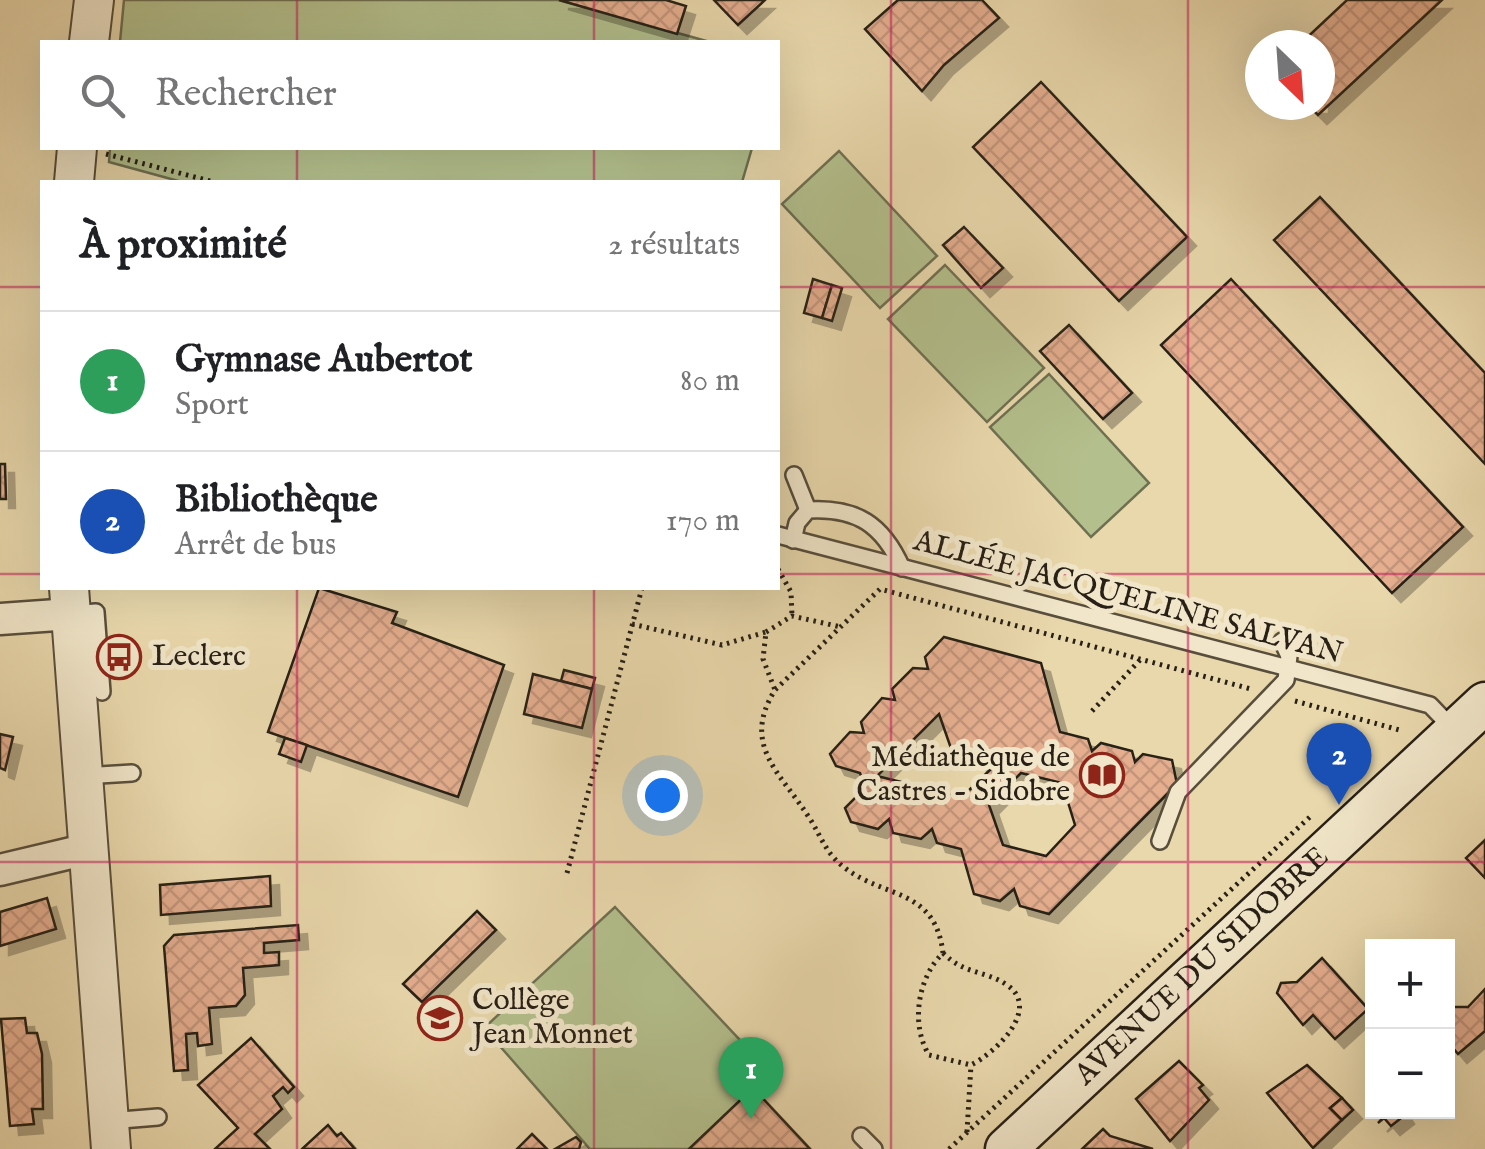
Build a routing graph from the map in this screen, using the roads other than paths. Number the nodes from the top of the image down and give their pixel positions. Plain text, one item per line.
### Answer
1 (94, 0) edge
2 (89, 40) edge
3 (88, 150) edge
4 (75, 180) edge
5 (794, 476) dead end
6 (808, 510) junction
7 (785, 538) edge
8 (902, 568) junction
9 (78, 604) edge
10 (1170, 618) dead end
11 (0, 619) edge
12 (1163, 636) junction
13 (1282, 642) dead end
14 (1289, 669) junction
15 (102, 692) dead end
16 (1485, 703) edge
17 (1442, 718) junction
18 (132, 772) dead end
19 (83, 776) junction
20 (1160, 841) dead end
21 (95, 849) junction
22 (0, 870) edge
23 (158, 1117) dead end
24 (110, 1135) edge
25 (861, 1136) dead end
26 (874, 1149) edge
27 (1006, 1149) edge

1 - 2 street
3 - 4 street
5 - 6 lane
6 - 7 lane
6 - 8 lane
7 - 8 lane, ALLÉE JACQUELINE SALVAN
8 - 12 lane, ALLÉE JACQUELINE SALVAN
9 - 11 street
9 - 15 lane
9 - 19 street
10 - 12 lane
12 - 14 lane, ALLÉE JACQUELINE SALVAN
13 - 14 lane
14 - 17 lane, ALLÉE JACQUELINE SALVAN
14 - 20 lane
16 - 17 main road, AVENUE DU SIDOBRE
17 - 27 main road, AVENUE DU SIDOBRE
18 - 19 lane
19 - 21 street
21 - 22 street
21 - 24 street
23 - 24 lane
25 - 26 lane

